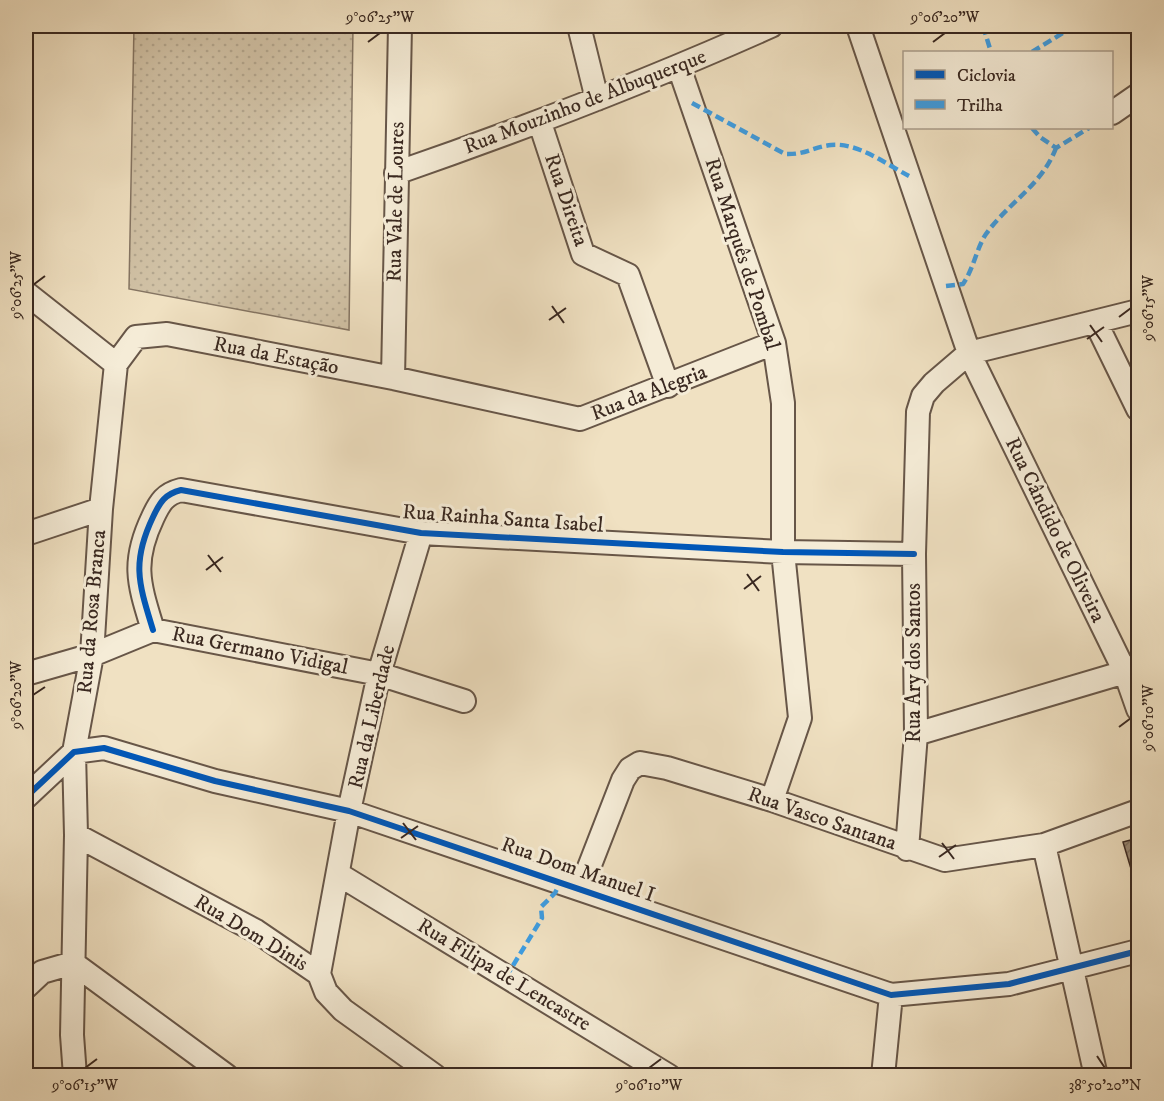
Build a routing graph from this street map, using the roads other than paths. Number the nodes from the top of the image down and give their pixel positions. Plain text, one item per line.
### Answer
1 (400, 26) edge
2 (579, 26) edge
3 (771, 26) edge
4 (858, 26) edge
5 (679, 67) junction
6 (1138, 95) edge
7 (597, 99) junction
8 (1113, 112) edge
9 (540, 123) junction
10 (396, 174) junction
11 (26, 292) edge
12 (1138, 311) edge
13 (1096, 323) junction
14 (774, 343) junction
15 (969, 353) junction
16 (116, 364) junction
17 (393, 378) junction
18 (668, 386) junction
19 (449, 390) joint
20 (1138, 409) edge
21 (101, 508) junction
22 (422, 533) junction
23 (26, 534) edge
24 (783, 552) junction
25 (914, 554) junction
26 (153, 630) junction
27 (92, 655) junction
28 (1132, 668) edge
29 (26, 674) edge
30 (379, 674) junction
31 (464, 701) dead end
32 (1138, 709) edge
33 (916, 734) junction
34 (74, 752) junction
35 (26, 797) edge
36 (772, 800) junction
37 (350, 811) junction
38 (1138, 811) edge
39 (76, 835) junction
40 (1044, 846) junction
41 (907, 849) junction
42 (338, 874) junction
43 (581, 888) junction
44 (1138, 951) edge
45 (73, 963) junction
46 (1072, 969) junction
47 (319, 974) junction
48 (26, 987) edge
49 (891, 995) junction
50 (75, 1076) edge
51 (227, 1076) edge
52 (435, 1076) edge
53 (669, 1076) edge
54 (883, 1076) edge
55 (1096, 1076) edge

1 - 10 street, Rua Vale de Loures
2 - 7 street
3 - 5 street, Rua Mouzinho de Albuquerque
4 - 15 street, Rua Cândido de Oliveira
5 - 7 street, Rua Mouzinho de Albuquerque
5 - 14 street, Rua Marquês de Pombal
6 - 8 street
7 - 9 street, Rua Mouzinho de Albuquerque
9 - 10 street, Rua Mouzinho de Albuquerque
9 - 18 street, Rua Direita
10 - 17 street, Rua Vale de Loures
11 - 16 street
12 - 13 street
13 - 15 street
13 - 20 street
14 - 18 street, Rua da Alegria
14 - 24 street, Rua Marquês de Pombal
15 - 25 street, Rua Ary dos Santos
15 - 28 street, Rua Cândido de Oliveira
16 - 17 street, Rua da Estação
16 - 21 street, Rua da Rosa Branca
17 - 19 street, Rua da Estação
18 - 19 street, Rua da Alegria
21 - 23 street
21 - 27 street, Rua da Rosa Branca
22 - 24 street, Rua Rainha Santa Isabel
22 - 26 street, Rua Rainha Santa Isabel
22 - 30 street, Rua da Liberdade
24 - 25 street, Rua Rainha Santa Isabel
24 - 36 street, Rua Marquês de Pombal
25 - 33 street, Rua Ary dos Santos
26 - 27 street, Rua Germano Vidigal
26 - 30 street, Rua Germano Vidigal
27 - 29 street, Rua Germano Vidigal
27 - 34 street, Rua da Rosa Branca
28 - 32 street, Rua Cândido de Oliveira
28 - 33 street
30 - 31 street, Rua Germano Vidigal
30 - 37 street, Rua da Liberdade
33 - 41 street, Rua Ary dos Santos
34 - 35 street
34 - 37 street, Rua Dom Manuel I
34 - 39 street, Rua da Rosa Branca
36 - 41 street, Rua Vasco Santana
36 - 43 street, Rua Vasco Santana
37 - 42 street, Rua da Liberdade
37 - 43 street, Rua Dom Manuel I
38 - 40 street, Rua Vasco Santana
39 - 45 street, Rua da Rosa Branca
39 - 47 street, Rua Dom Dinis
40 - 41 street, Rua Vasco Santana
40 - 46 street
42 - 47 street, Rua da Liberdade
42 - 53 street, Rua Filipa de Lencastre
43 - 49 street, Rua Dom Manuel I
44 - 46 street, Rua Dom Manuel I
45 - 48 street
45 - 50 street, Rua da Rosa Branca
45 - 51 street
46 - 49 street, Rua Dom Manuel I
46 - 55 street
47 - 52 street, Rua Dom Dinis
49 - 54 street

